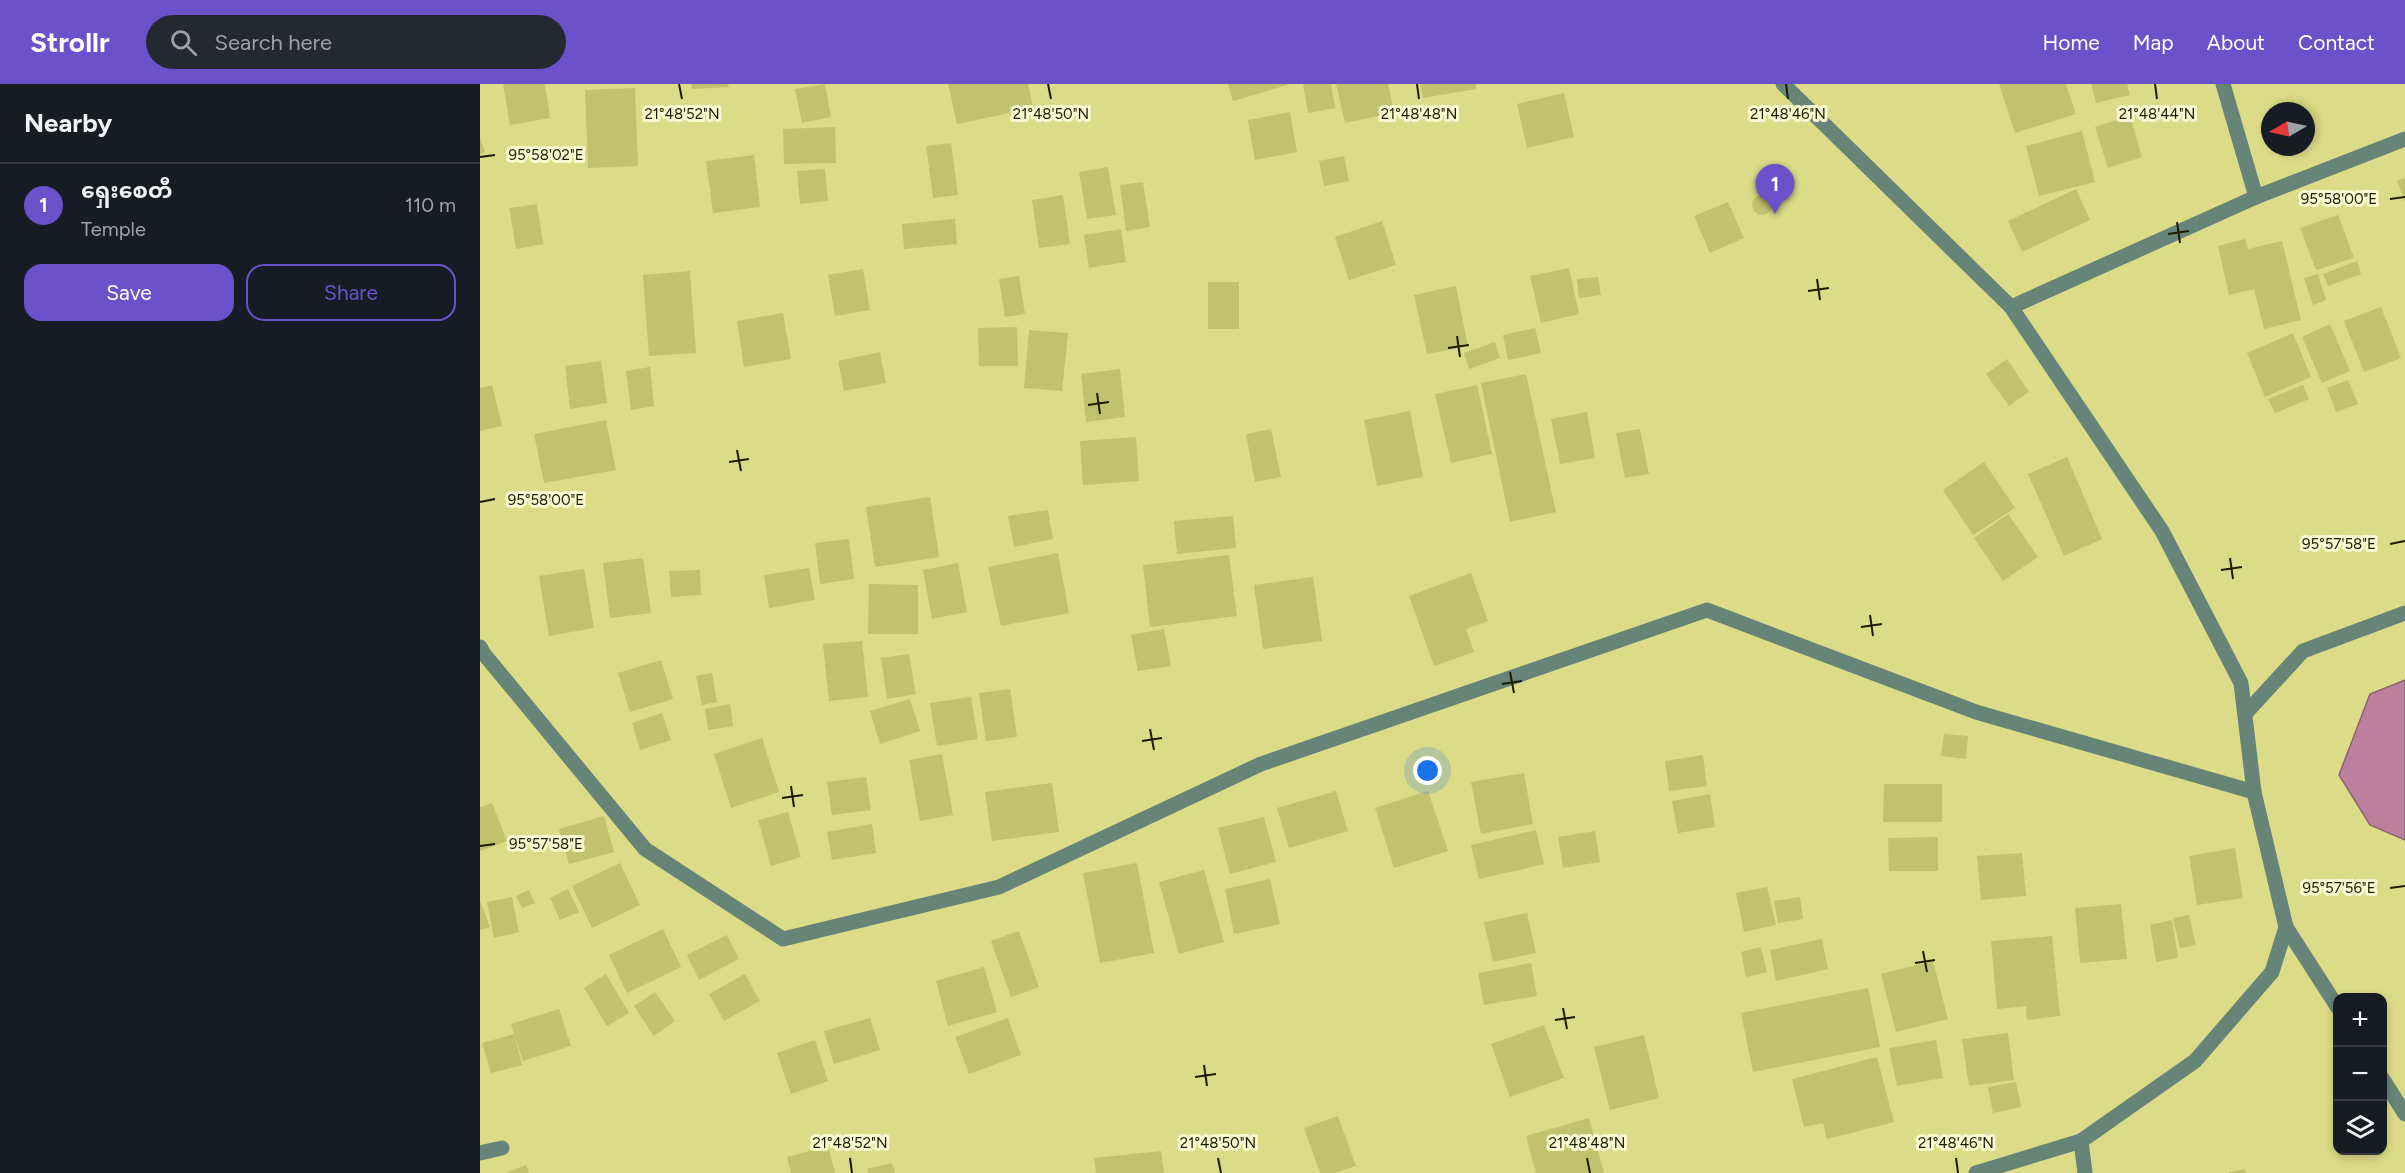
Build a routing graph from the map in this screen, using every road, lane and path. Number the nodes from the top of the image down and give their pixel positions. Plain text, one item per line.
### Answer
1 (1783, 84) edge
2 (2223, 84) edge
3 (2405, 138) edge
4 (2256, 197) junction
5 (2011, 308) junction
6 (2405, 613) edge
7 (480, 647) edge
8 (2245, 714) junction
9 (2254, 792) junction
10 (2286, 927) junction
11 (2333, 1002) edge
12 (2387, 1086) edge
13 (2405, 1114) edge
14 (2081, 1141) junction
15 (502, 1148) dead end
16 (480, 1153) edge
17 (1976, 1173) edge
18 (2085, 1173) edge

1 - 5 street
2 - 4 street
3 - 4 street
4 - 5 street
5 - 8 street
6 - 8 street
7 - 9 street
8 - 9 street
9 - 10 street
10 - 11 street
10 - 14 street
12 - 13 street
14 - 17 street
14 - 18 street
15 - 16 street

